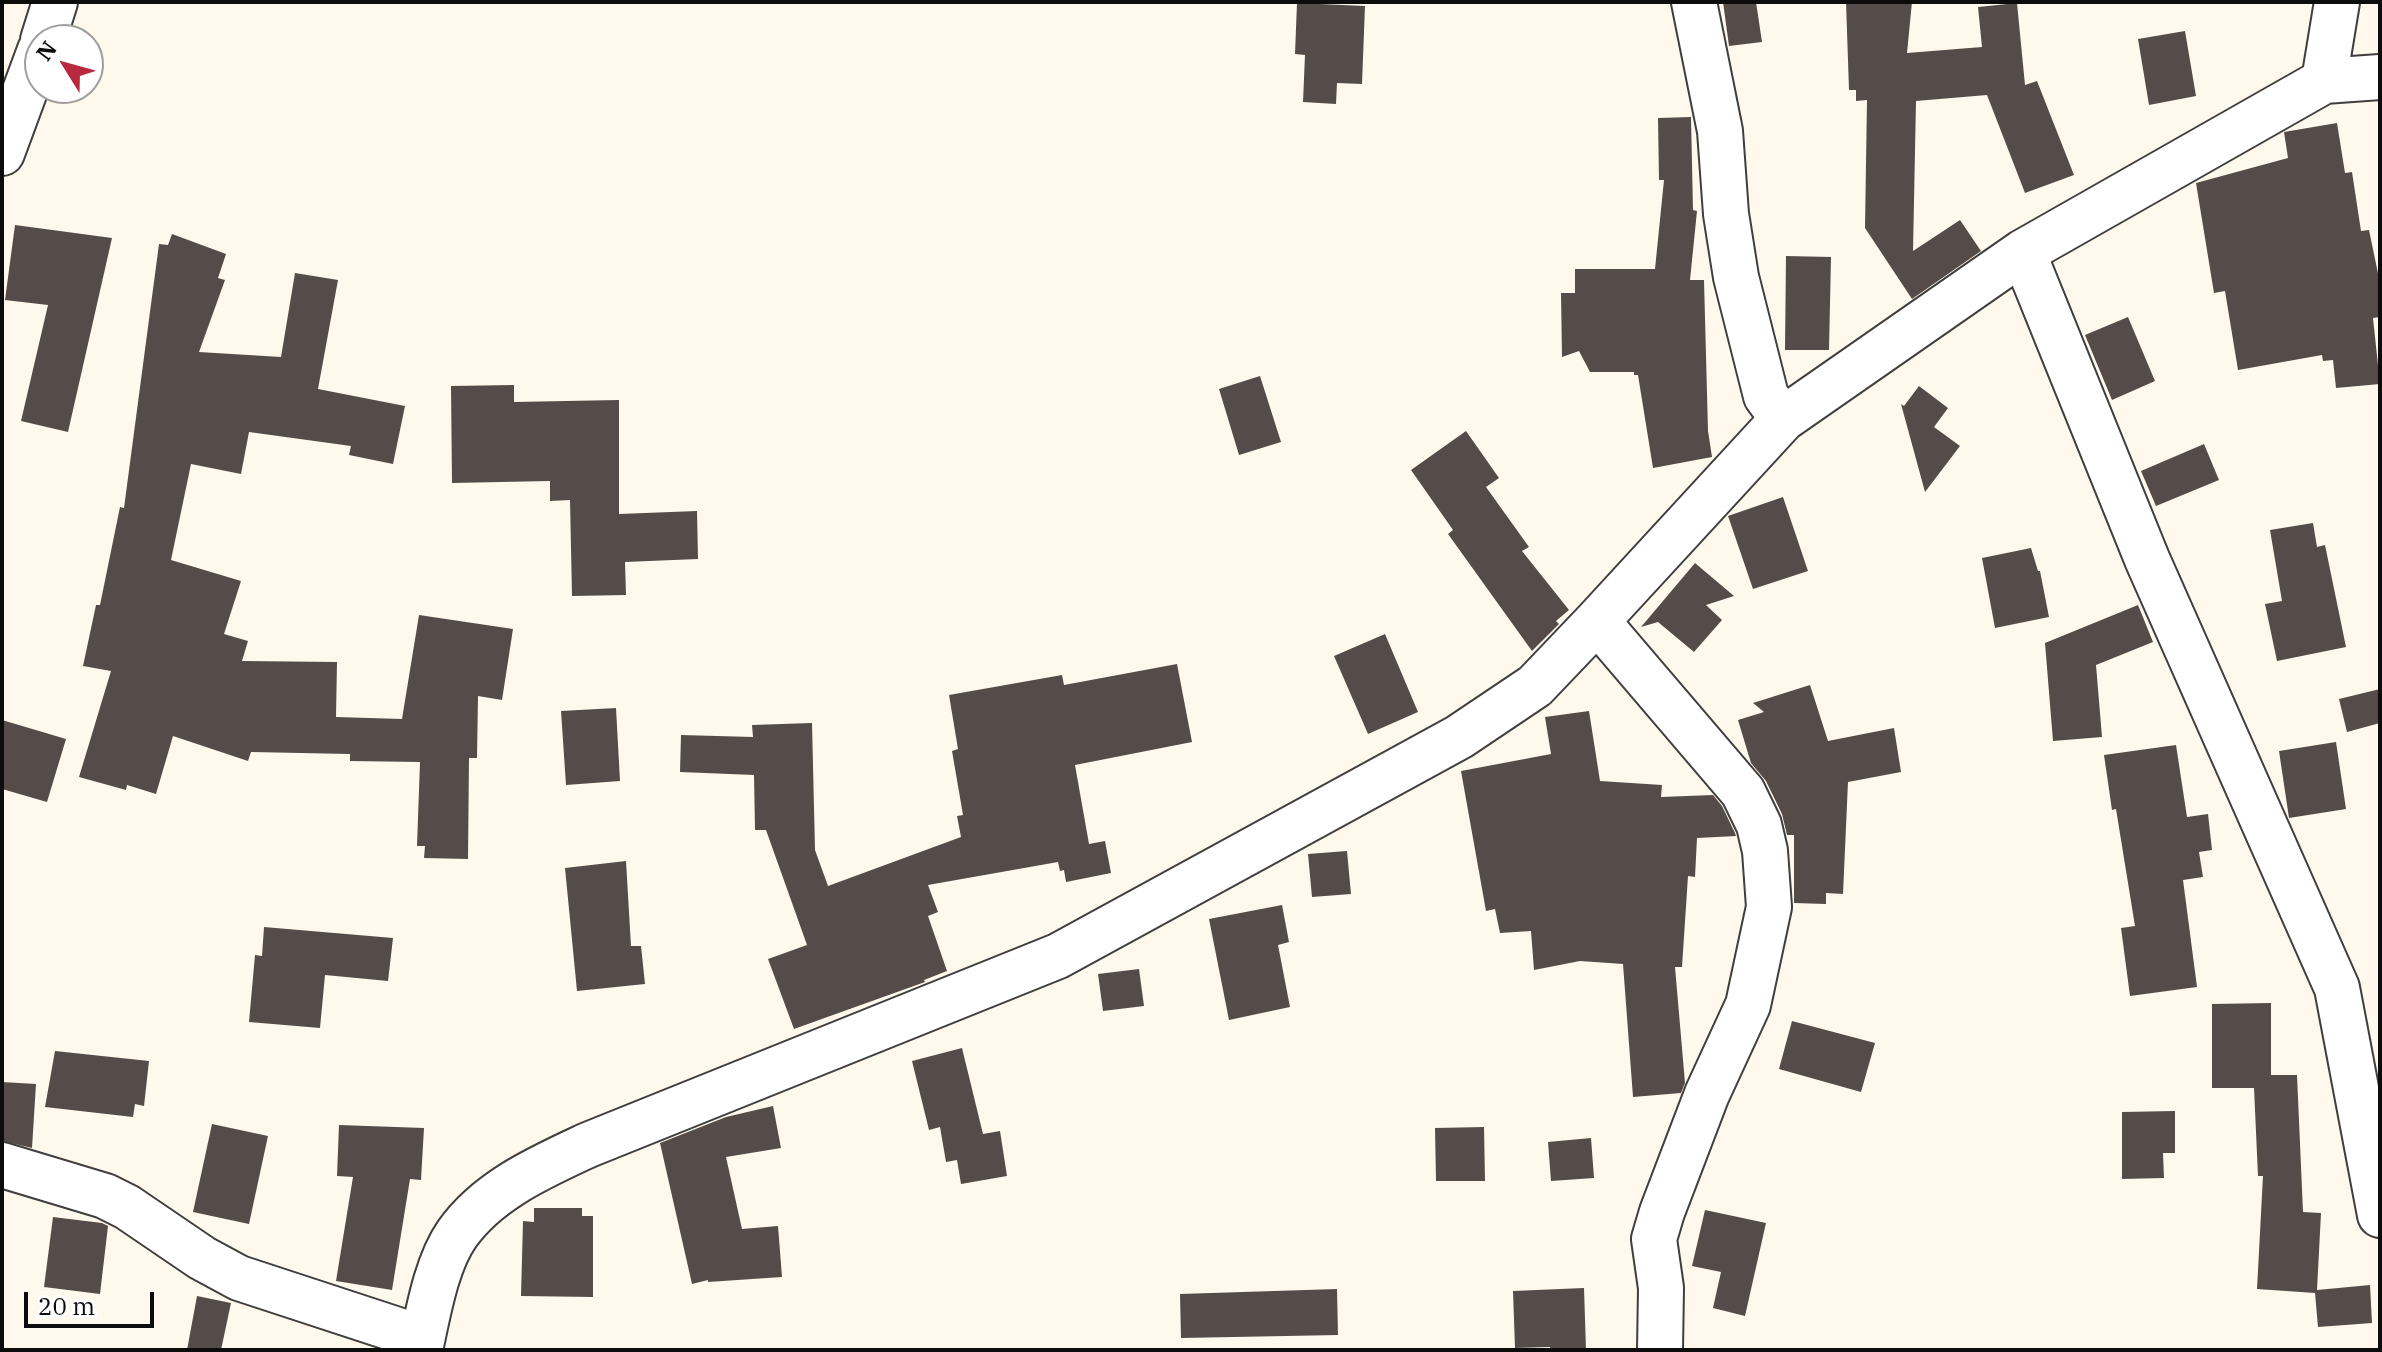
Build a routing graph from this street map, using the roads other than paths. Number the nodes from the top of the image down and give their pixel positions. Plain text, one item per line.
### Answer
1 (55, 2) edge
2 (1694, 2) edge
3 (2337, 2) edge
4 (48, 24) edge
5 (2380, 77) edge
6 (2324, 81) junction
7 (24, 93) edge
8 (2, 153) edge
9 (2023, 252) junction
10 (1783, 419) junction
11 (1597, 621) junction
12 (2, 1165) edge
13 (2380, 1215) edge
14 (421, 1344) edge
15 (1660, 1350) edge

1 - 4 street
2 - 10 street
3 - 6 street
5 - 6 street
6 - 9 street
7 - 8 street
9 - 10 street
9 - 13 street
10 - 11 street
11 - 14 street
11 - 15 street
12 - 14 street

